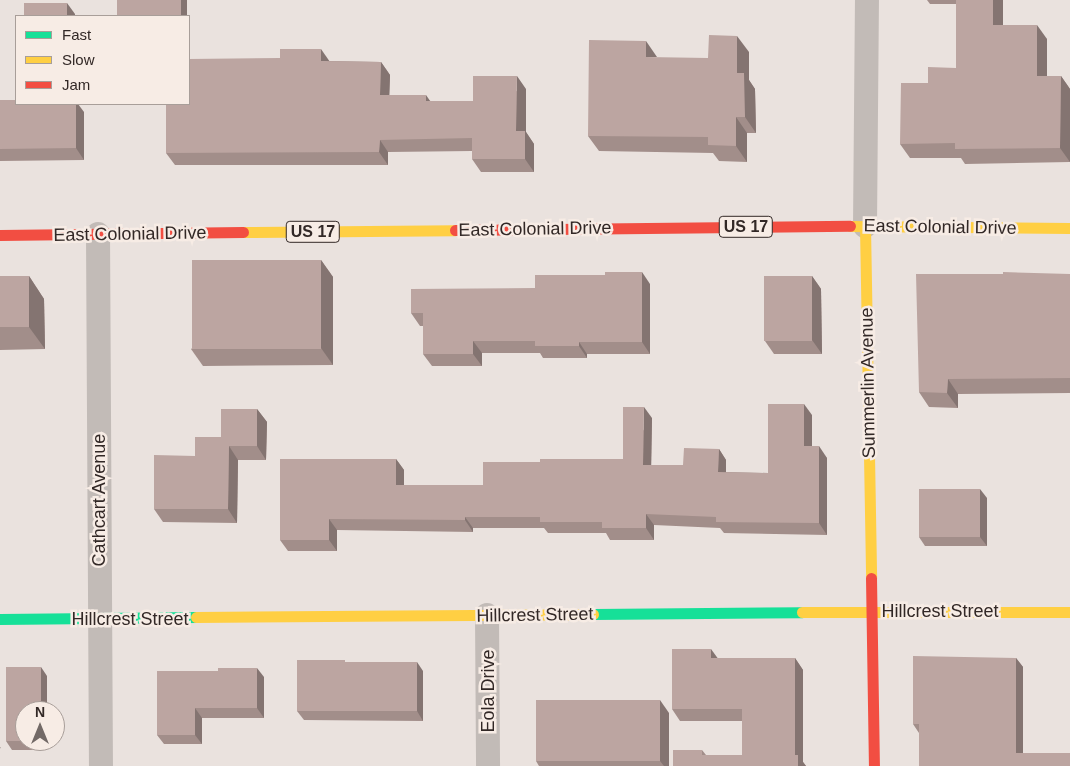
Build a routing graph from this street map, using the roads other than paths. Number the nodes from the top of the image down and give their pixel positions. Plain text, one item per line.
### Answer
1 (867, 0) edge
2 (865, 226) junction
3 (1070, 228) edge
4 (98, 234) junction
5 (0, 236) edge
6 (871, 611) junction
7 (1070, 612) edge
8 (487, 615) junction
9 (0, 619) edge
10 (99, 619) junction
11 (101, 766) edge
12 (488, 766) edge
13 (874, 766) edge

1 - 2 street, Summerlin Avenue
2 - 3 main road, East Colonial Drive / US 17
2 - 4 main road, East Colonial Drive / US 17
2 - 6 main road, Summerlin Avenue
4 - 5 main road, East Colonial Drive / US 17
4 - 10 street, Cathcart Avenue
6 - 7 main road, Hillcrest Street
6 - 8 main road, Hillcrest Street
6 - 13 main road, Summerlin Avenue
8 - 10 main road, Hillcrest Street
8 - 12 street, Eola Drive
9 - 10 main road, Hillcrest Street
10 - 11 street, Cathcart Avenue

